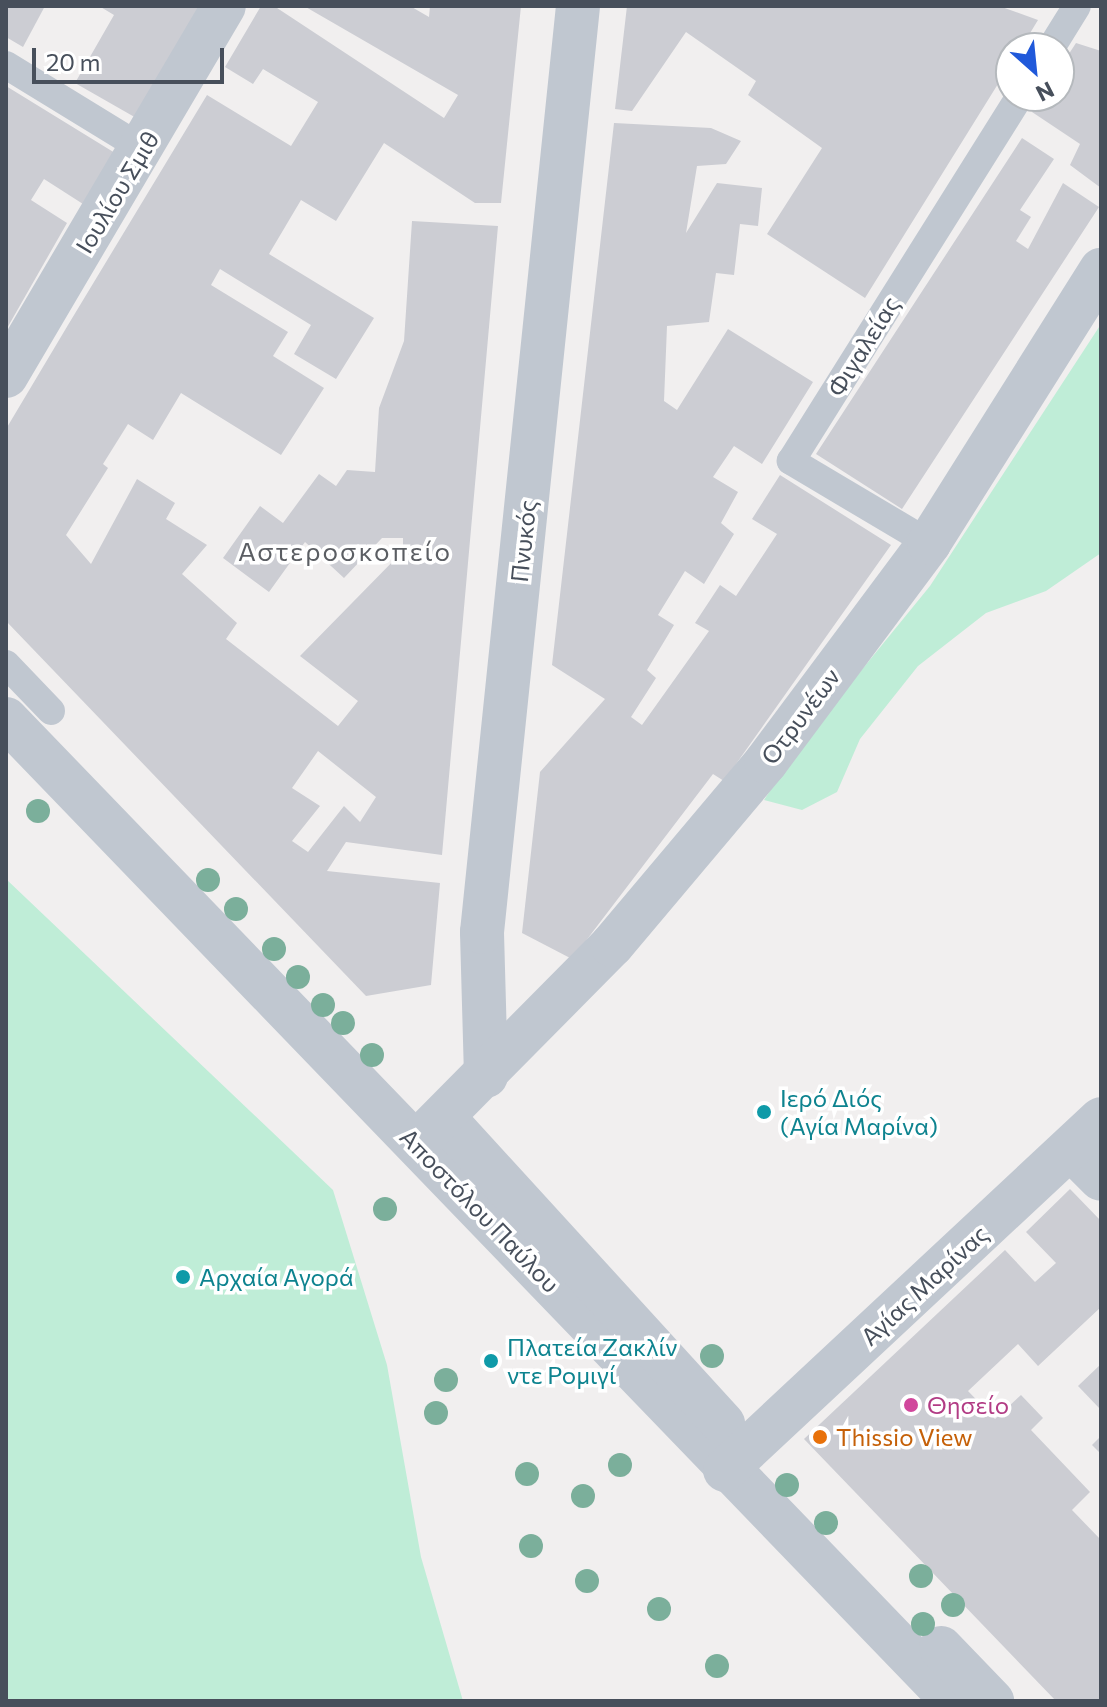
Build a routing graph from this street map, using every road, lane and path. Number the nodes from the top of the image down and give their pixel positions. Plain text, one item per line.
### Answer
1 (224, 6) edge
2 (578, 6) edge
3 (1077, 6) edge
4 (1061, 32) edge
5 (6, 65) edge
6 (1010, 112) edge
7 (143, 149) junction
8 (1101, 270) edge
9 (6, 376) edge
10 (929, 543) junction
11 (6, 664) edge
12 (51, 711) dead end
13 (6, 719) edge
14 (486, 1076) junction
15 (430, 1130) junction
16 (1086, 1134) edge
17 (1101, 1179) edge
18 (736, 1460) junction
19 (953, 1701) edge
20 (992, 1701) edge

1 - 7 street, Ιουλίου Σμιθ
2 - 14 street, Πνυκός
3 - 4 lane
5 - 7 lane
6 - 10 lane, Φιγαλείας
7 - 9 street, Ιουλίου Σμιθ
8 - 10 street, Οτρυνέων
10 - 14 street, Οτρυνέων
11 - 12 lane
13 - 15 street, Αποστόλου Παύλου
14 - 15 street, Οτρυνέων
15 - 18 street, Αποστόλου Παύλου
16 - 17 street
16 - 18 street, Αγίας Μαρίνας
18 - 19 street, Αποστόλου Παύλου
18 - 20 street, Αποστόλου Παύλου

